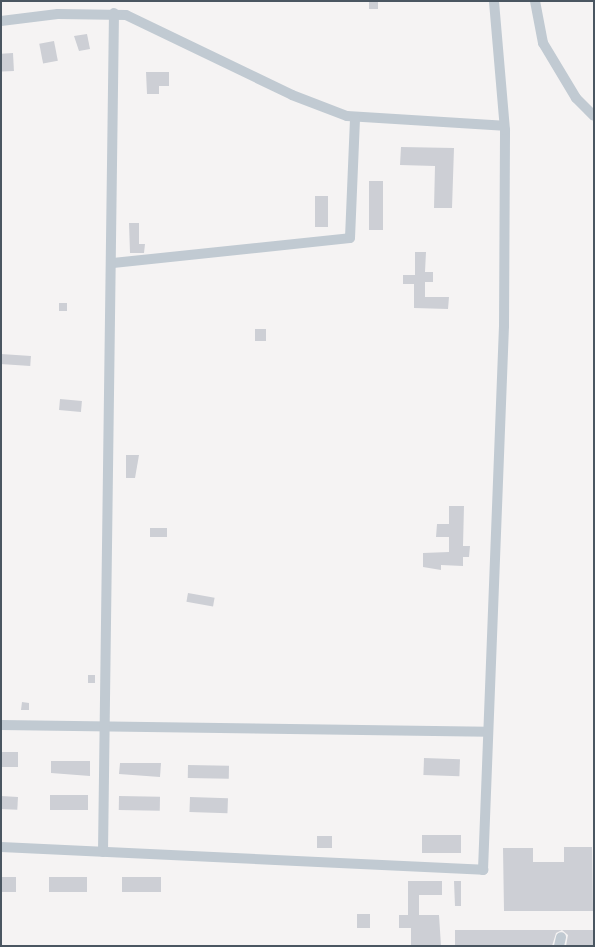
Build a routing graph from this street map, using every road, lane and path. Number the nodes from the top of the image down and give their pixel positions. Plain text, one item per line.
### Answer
1 (494, 1) edge
2 (535, 1) edge
3 (114, 13) junction
4 (1, 20) edge
5 (594, 116) edge
6 (356, 118) junction
7 (504, 126) junction
8 (113, 263) junction
9 (1, 725) edge
10 (108, 725) junction
11 (488, 732) junction
12 (1, 847) edge
13 (104, 852) junction

1 - 7 street
2 - 5 street
3 - 4 street
3 - 6 street
3 - 8 street
6 - 7 street
6 - 8 street
7 - 11 street
8 - 10 street
9 - 10 street
10 - 11 street
10 - 13 street
11 - 13 street
12 - 13 street

